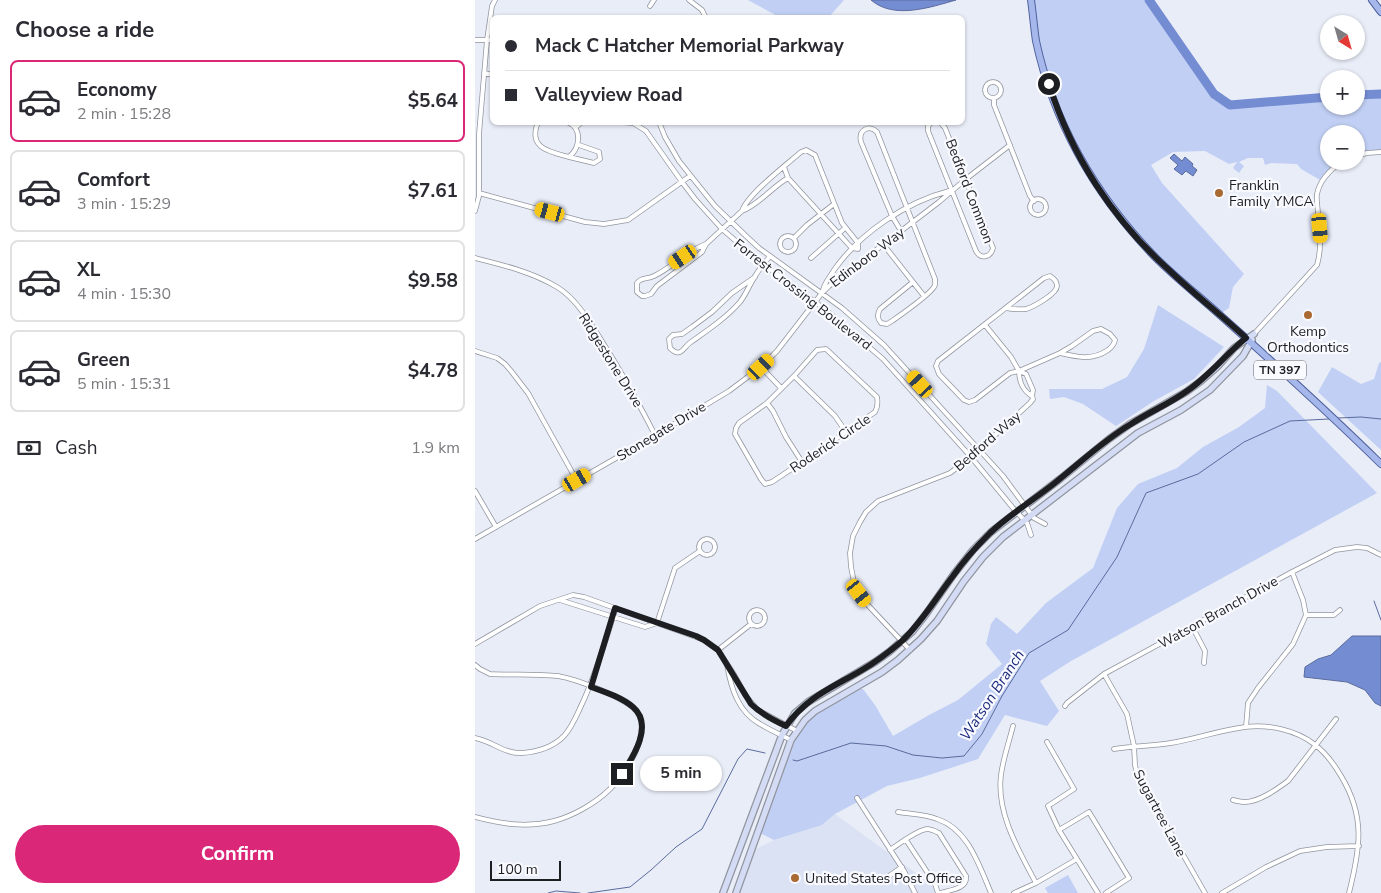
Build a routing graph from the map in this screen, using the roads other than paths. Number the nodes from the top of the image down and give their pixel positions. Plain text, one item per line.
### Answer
1 (495, 0) edge
2 (654, 0) edge
3 (689, 0) edge
4 (1031, 0) edge
5 (1372, 0) edge
6 (650, 6) dead end
7 (1381, 12) edge
8 (491, 15) edge
9 (704, 15) edge
10 (490, 20) edge
11 (475, 40) edge
12 (487, 40) junction
13 (484, 74) junction
14 (490, 75) edge
15 (994, 99) junction
16 (537, 125) edge
17 (578, 125) edge
18 (637, 125) edge
19 (660, 125) edge
20 (929, 125) edge
21 (942, 125) edge
22 (576, 127) joint
23 (579, 145) junction
24 (1010, 145) junction
25 (1381, 152) edge
26 (1365, 154) edge
27 (569, 157) junction
28 (784, 167) junction
29 (1330, 170) edge
30 (690, 176) junction
31 (788, 178) junction
32 (966, 179) junction
33 (682, 182) junction
34 (951, 190) junction
35 (479, 193) junction
36 (1034, 201) junction
37 (834, 204) junction
38 (907, 207) junction
39 (475, 211) edge
40 (742, 211) junction
41 (821, 214) junction
42 (891, 216) junction
43 (731, 222) junction
44 (912, 223) junction
45 (845, 228) junction
46 (722, 229) junction
47 (901, 231) junction
48 (839, 233) junction
49 (794, 238) junction
50 (858, 243) junction
51 (706, 244) junction
52 (883, 244) junction
53 (853, 248) junction
54 (858, 250) junction
55 (770, 256) junction
56 (475, 258) edge
57 (811, 258) dead end
58 (865, 258) junction
59 (764, 265) junction
60 (755, 277) junction
61 (651, 278) junction
62 (913, 282) junction
63 (657, 286) junction
64 (822, 292) junction
65 (924, 296) junction
66 (815, 302) junction
67 (717, 307) junction
68 (1006, 308) junction
69 (725, 315) junction
70 (985, 324) junction
71 (684, 332) junction
72 (1254, 334) joint
73 (1248, 341) junction
74 (691, 342) junction
75 (475, 351) edge
76 (1060, 353) junction
77 (761, 367) junction
78 (1019, 371) junction
79 (794, 376) junction
80 (781, 388) junction
81 (1032, 396) junction
82 (767, 402) junction
83 (847, 432) junction
84 (655, 436) junction
85 (978, 449) junction
86 (971, 457) junction
87 (802, 462) junction
88 (1381, 464) edge
89 (577, 480) junction
90 (475, 491) edge
91 (1025, 506) junction
92 (1017, 512) junction
93 (1031, 515) junction
94 (1024, 520) junction
95 (1045, 524) dead end
96 (496, 527) junction
97 (1031, 535) dead end
98 (475, 539) edge
99 (700, 551) junction
100 (1381, 555) edge
101 (1292, 572) junction
102 (557, 600) junction
103 (615, 608) junction
104 (1340, 610) dead end
105 (1305, 615) junction
106 (613, 616) junction
107 (657, 623) junction
108 (751, 624) junction
109 (1192, 626) junction
110 (902, 641) junction
111 (475, 644) edge
112 (718, 650) junction
113 (910, 650) junction
114 (726, 663) junction
115 (1205, 663) dead end
116 (475, 664) edge
117 (1104, 674) junction
118 (591, 687) junction
119 (1065, 706) dead end
120 (1336, 719) dead end
121 (786, 726) junction
122 (1013, 726) dead end
123 (1247, 727) junction
124 (797, 731) junction
125 (781, 735) junction
126 (475, 738) edge
127 (791, 740) junction
128 (1047, 742) dead end
129 (1315, 744) junction
130 (1134, 746) junction
131 (1114, 748) dead end
132 (857, 798) dead end
133 (1233, 800) dead end
134 (897, 812) dead end
135 (475, 817) edge
136 (1059, 830) junction
137 (906, 840) junction
138 (1359, 846) junction
139 (891, 850) junction
140 (1077, 859) junction
141 (902, 868) junction
142 (889, 876) dead end
143 (1036, 883) junction
144 (723, 893) edge
145 (736, 893) edge
146 (915, 893) edge
147 (939, 893) edge
148 (991, 893) edge
149 (1014, 893) edge
150 (1098, 893) edge
151 (1105, 893) edge
152 (1205, 893) edge
153 (1222, 893) edge
154 (1349, 893) edge

1 - 8 street
2 - 6 street
3 - 9 street
4 - 73 main road, TN 397
5 - 7 main road
10 - 12 street
11 - 12 street
12 - 13 street
13 - 14 street
13 - 35 street
15 - 15 street
15 - 24 street
16 - 27 street
17 - 22 street
18 - 33 street, Forrest Crossing Boulevard
19 - 30 street, Forrest Crossing Boulevard
20 - 34 street, Bedford Common
21 - 32 street, Bedford Common
22 - 23 street
23 - 27 street
23 - 27 street
24 - 32 street, Edinboro Way
24 - 36 street
25 - 26 street
28 - 31 street
28 - 37 street
28 - 40 street
29 - 72 street
30 - 33 street
30 - 43 street, Forrest Crossing Boulevard
31 - 40 street
31 - 41 street
32 - 34 street, Edinboro Way
32 - 34 street, Bedford Common
33 - 35 street
33 - 46 street, Forrest Crossing Boulevard
34 - 38 street, Edinboro Way
34 - 44 street, Edinboro Way
35 - 39 street
36 - 36 street
37 - 41 street
37 - 45 street
38 - 42 street, Edinboro Way
38 - 42 street
38 - 44 street
40 - 43 street
41 - 48 street
41 - 49 street
42 - 47 street
42 - 50 street, Edinboro Way
43 - 46 street
43 - 55 street, Forrest Crossing Boulevard
44 - 47 street, Edinboro Way
44 - 65 street
45 - 48 street
45 - 50 street
46 - 51 street
46 - 59 street, Forrest Crossing Boulevard
47 - 52 street, Edinboro Way
48 - 53 street
48 - 57 street
49 - 49 street
50 - 53 street, Edinboro Way
50 - 54 street
51 - 61 street
51 - 63 street
52 - 58 street, Edinboro Way
52 - 62 street
53 - 54 street
53 - 64 street, Edinboro Way
54 - 58 street
55 - 59 street
55 - 64 street, Forrest Crossing Boulevard
56 - 84 street, Ridgestone Drive
58 - 64 street, Edinboro Way
59 - 60 street
59 - 66 street, Forrest Crossing Boulevard
60 - 67 street
60 - 69 street
61 - 63 street
61 - 63 street
62 - 65 street
62 - 65 street
64 - 66 street, Stonegate Drive
64 - 85 street, Forrest Crossing Boulevard
66 - 77 street, Stonegate Drive
66 - 86 street, Forrest Crossing Boulevard
67 - 69 street
67 - 71 street
68 - 68 street
68 - 70 street
69 - 74 street
70 - 78 street
70 - 78 street
71 - 74 street
71 - 74 street
72 - 73 main road
73 - 88 main road, TN 397
73 - 91 main road
73 - 93 main road
75 - 89 street
76 - 76 street
76 - 78 street
77 - 80 street
77 - 84 street, Stonegate Drive
78 - 81 street, Bedford Way
78 - 81 street
79 - 80 street, Roderick Circle
79 - 83 street
79 - 83 street, Roderick Circle
80 - 82 street, Roderick Circle
81 - 85 street, Bedford Way
82 - 87 street
82 - 87 street, Roderick Circle
83 - 87 street, Roderick Circle
84 - 89 street, Stonegate Drive
85 - 86 street, Bedford Way
85 - 91 street, Forrest Crossing Boulevard
86 - 92 street, Forrest Crossing Boulevard
86 - 110 street, Bedford Way
89 - 96 street, Stonegate Drive
90 - 96 street
91 - 92 main road
91 - 93 street, Forrest Crossing Boulevard
92 - 94 street, Forrest Crossing Boulevard
92 - 110 main road
93 - 94 main road
93 - 95 street, Forrest Crossing Boulevard
94 - 97 street, Forrest Crossing Boulevard
94 - 113 main road
96 - 98 street, Stonegate Drive
99 - 99 street
99 - 107 street
100 - 101 street, Watson Branch Drive
101 - 105 street
101 - 109 street, Watson Branch Drive
102 - 103 street
102 - 106 street
102 - 111 street
103 - 106 street
103 - 107 street
104 - 105 street
105 - 123 street
106 - 107 street
106 - 118 street
107 - 112 street
108 - 108 street
108 - 112 street
109 - 115 street
109 - 117 street, Watson Branch Drive
110 - 113 street, Bedford Way
110 - 121 main road
112 - 114 street
113 - 124 main road
114 - 121 street
114 - 125 street
116 - 118 street
117 - 119 street, Watson Branch Drive
117 - 130 street, Sugartree Lane
118 - 126 street
118 - 135 street
120 - 129 street
121 - 124 street
121 - 125 main road
122 - 143 street
123 - 129 street
123 - 130 street
124 - 127 main road
125 - 127 street
125 - 144 main road
127 - 145 main road
128 - 136 street
129 - 133 street
129 - 138 street
130 - 131 street
130 - 152 street, Sugartree Lane
132 - 139 street
134 - 148 street
136 - 140 street
136 - 151 street
137 - 139 street
137 - 147 street
137 - 147 street
138 - 153 street
138 - 154 street
139 - 141 street
140 - 143 street
140 - 150 street
141 - 142 street
141 - 146 street
143 - 149 street

